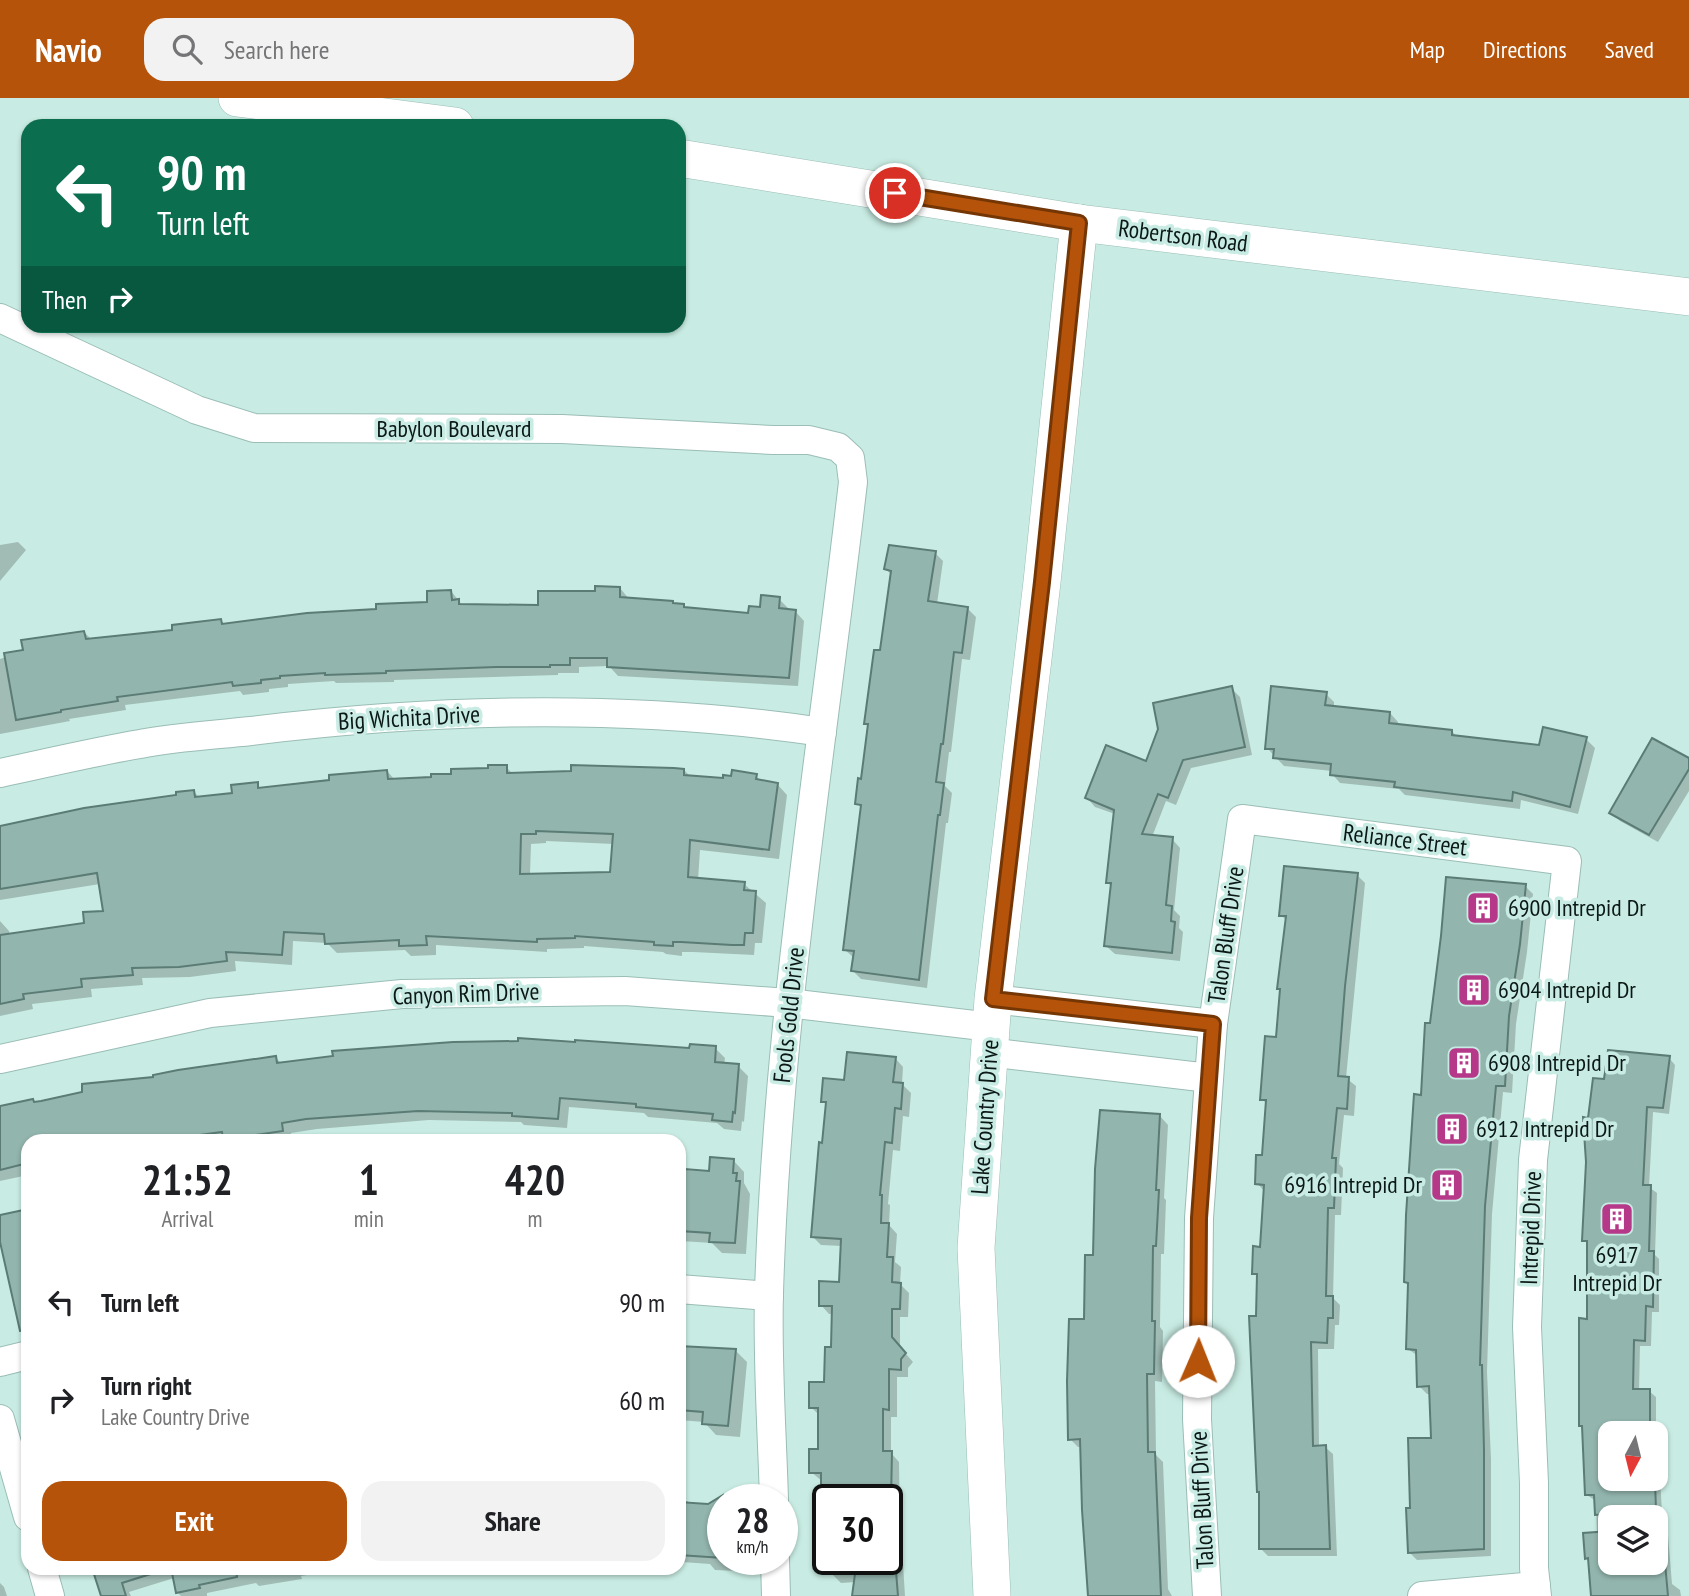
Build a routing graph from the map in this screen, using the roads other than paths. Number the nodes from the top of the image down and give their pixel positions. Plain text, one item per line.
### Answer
1 (237, 98) edge
2 (400, 119) edge
3 (686, 159) edge
4 (1079, 223) junction
5 (1689, 297) edge
6 (0, 317) edge
7 (21, 327) edge
8 (34, 333) edge
9 (847, 534) joint
10 (822, 732) junction
11 (0, 773) edge
12 (1242, 819) joint
13 (1567, 861) joint
14 (788, 1003) junction
15 (1213, 1024) junction
16 (991, 1026) junction
17 (0, 1059) edge
18 (1209, 1078) junction
19 (686, 1290) edge
20 (769, 1296) junction
21 (21, 1357) edge
22 (0, 1362) edge
23 (0, 1419) edge
24 (774, 1484) edge
25 (21, 1492) edge
26 (45, 1575) edge
27 (775, 1575) edge
28 (1536, 1591) edge
29 (50, 1596) edge
30 (776, 1596) edge
31 (992, 1596) edge
32 (1207, 1596) edge
33 (1422, 1596) edge

1 - 2 street
3 - 4 street, Robertson Road
4 - 5 street, Robertson Road
4 - 16 street, Lake Country Drive
6 - 7 street, Babylon Boulevard
8 - 9 street, Babylon Boulevard
9 - 10 street, Fools Gold Drive
10 - 11 street, Big Wichita Drive
10 - 14 street, Fools Gold Drive
12 - 13 street, Reliance Street
12 - 15 street, Talon Bluff Drive
13 - 28 street, Intrepid Drive
14 - 16 street, Canyon Rim Drive
14 - 17 street, Canyon Rim Drive
14 - 20 street, Fools Gold Drive
15 - 16 street
15 - 18 street, Talon Bluff Drive
16 - 18 street
16 - 31 street, Lake Country Drive
18 - 32 street, Talon Bluff Drive
19 - 20 street
20 - 24 street, Fools Gold Drive
21 - 22 street
23 - 25 street
26 - 29 street
27 - 30 street
28 - 33 street

